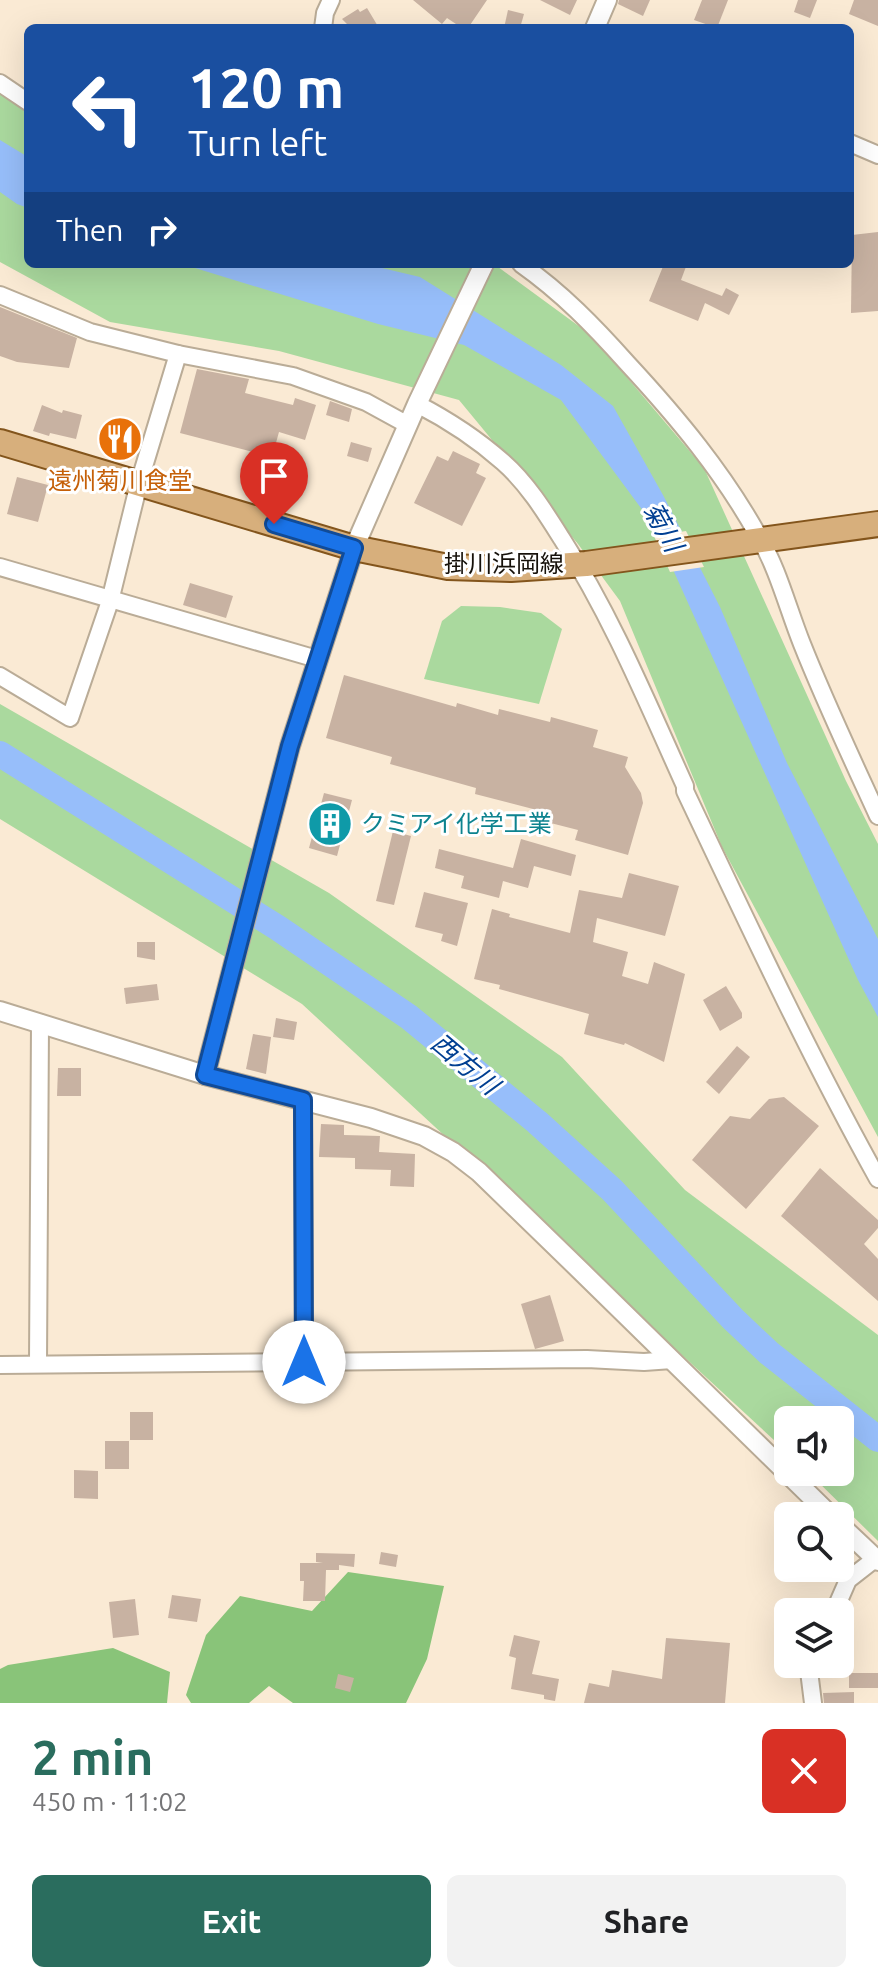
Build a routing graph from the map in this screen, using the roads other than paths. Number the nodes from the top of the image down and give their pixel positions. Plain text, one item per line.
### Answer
1 (331, 0) edge
2 (607, 0) edge
3 (324, 24) edge
4 (597, 24) edge
5 (0, 83) edge
6 (24, 99) edge
7 (854, 145) edge
8 (878, 155) edge
9 (482, 268) edge
10 (526, 268) edge
11 (0, 295) edge
12 (178, 354) junction
13 (420, 400) junction
14 (408, 425) junction
15 (0, 442) edge
16 (139, 483) junction
17 (878, 524) edge
18 (761, 539) junction
19 (354, 548) junction
20 (582, 564) junction
21 (0, 567) edge
22 (110, 601) junction
23 (317, 659) junction
24 (0, 676) edge
25 (878, 816) edge
26 (0, 1011) edge
27 (40, 1023) junction
28 (205, 1075) junction
29 (303, 1100) junction
30 (878, 1179) edge
31 (672, 1360) junction
32 (304, 1362) junction
33 (38, 1364) junction
34 (0, 1365) edge
35 (817, 1502) edge
36 (854, 1539) edge
37 (876, 1560) edge
38 (840, 1598) edge
39 (810, 1678) edge
40 (813, 1703) edge

1 - 3 street
2 - 4 street
5 - 6 street
7 - 8 street
9 - 13 street
10 - 18 street
11 - 12 street
12 - 14 street
12 - 16 street
13 - 14 street
13 - 20 street
14 - 19 street
15 - 16 main road, 掛川浜岡線
16 - 19 main road, 掛川浜岡線
16 - 22 street
17 - 18 main road, 掛川浜岡線
18 - 20 main road, 掛川浜岡線
18 - 25 street
19 - 20 main road, 掛川浜岡線
19 - 23 street
20 - 30 street
21 - 22 street
22 - 23 street
22 - 24 street
23 - 28 street
26 - 27 street
27 - 28 street
27 - 33 street
28 - 29 street
29 - 31 street
29 - 32 street
31 - 32 street
31 - 35 street
32 - 33 street
33 - 34 street
36 - 37 street
37 - 38 street
39 - 40 street

